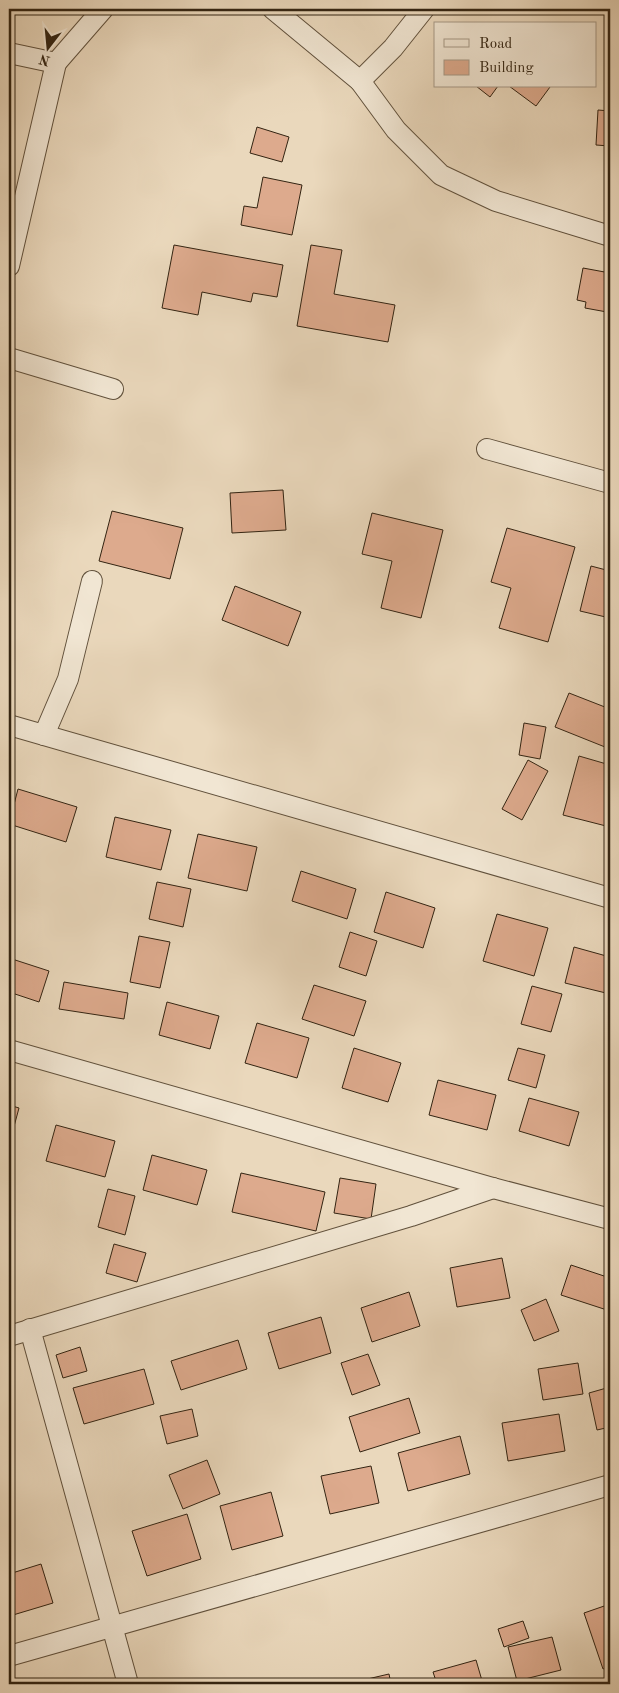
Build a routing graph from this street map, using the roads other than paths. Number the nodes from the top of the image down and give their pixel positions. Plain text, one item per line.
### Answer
1 (103, 9) edge
2 (273, 9) edge
3 (424, 9) edge
4 (9, 53) edge
5 (56, 63) junction
6 (360, 81) junction
7 (610, 236) edge
8 (9, 266) edge
9 (9, 358) edge
10 (113, 390) dead end
11 (487, 449) dead end
12 (610, 484) edge
13 (92, 581) dead end
14 (9, 725) edge
15 (44, 735) junction
16 (610, 898) edge
17 (9, 1050) edge
18 (492, 1188) junction
19 (610, 1219) edge
20 (30, 1329) junction
21 (9, 1336) edge
22 (610, 1485) edge
23 (112, 1626) junction
24 (9, 1656) edge
25 (128, 1684) edge

1 - 5 street
2 - 6 street
3 - 6 street
4 - 5 street
5 - 8 street
6 - 7 street
9 - 10 street
11 - 12 street
13 - 15 street
14 - 15 street
15 - 16 street
17 - 18 street
18 - 19 street
18 - 20 street
20 - 21 street
20 - 23 street
22 - 23 street
23 - 24 street
23 - 25 street

